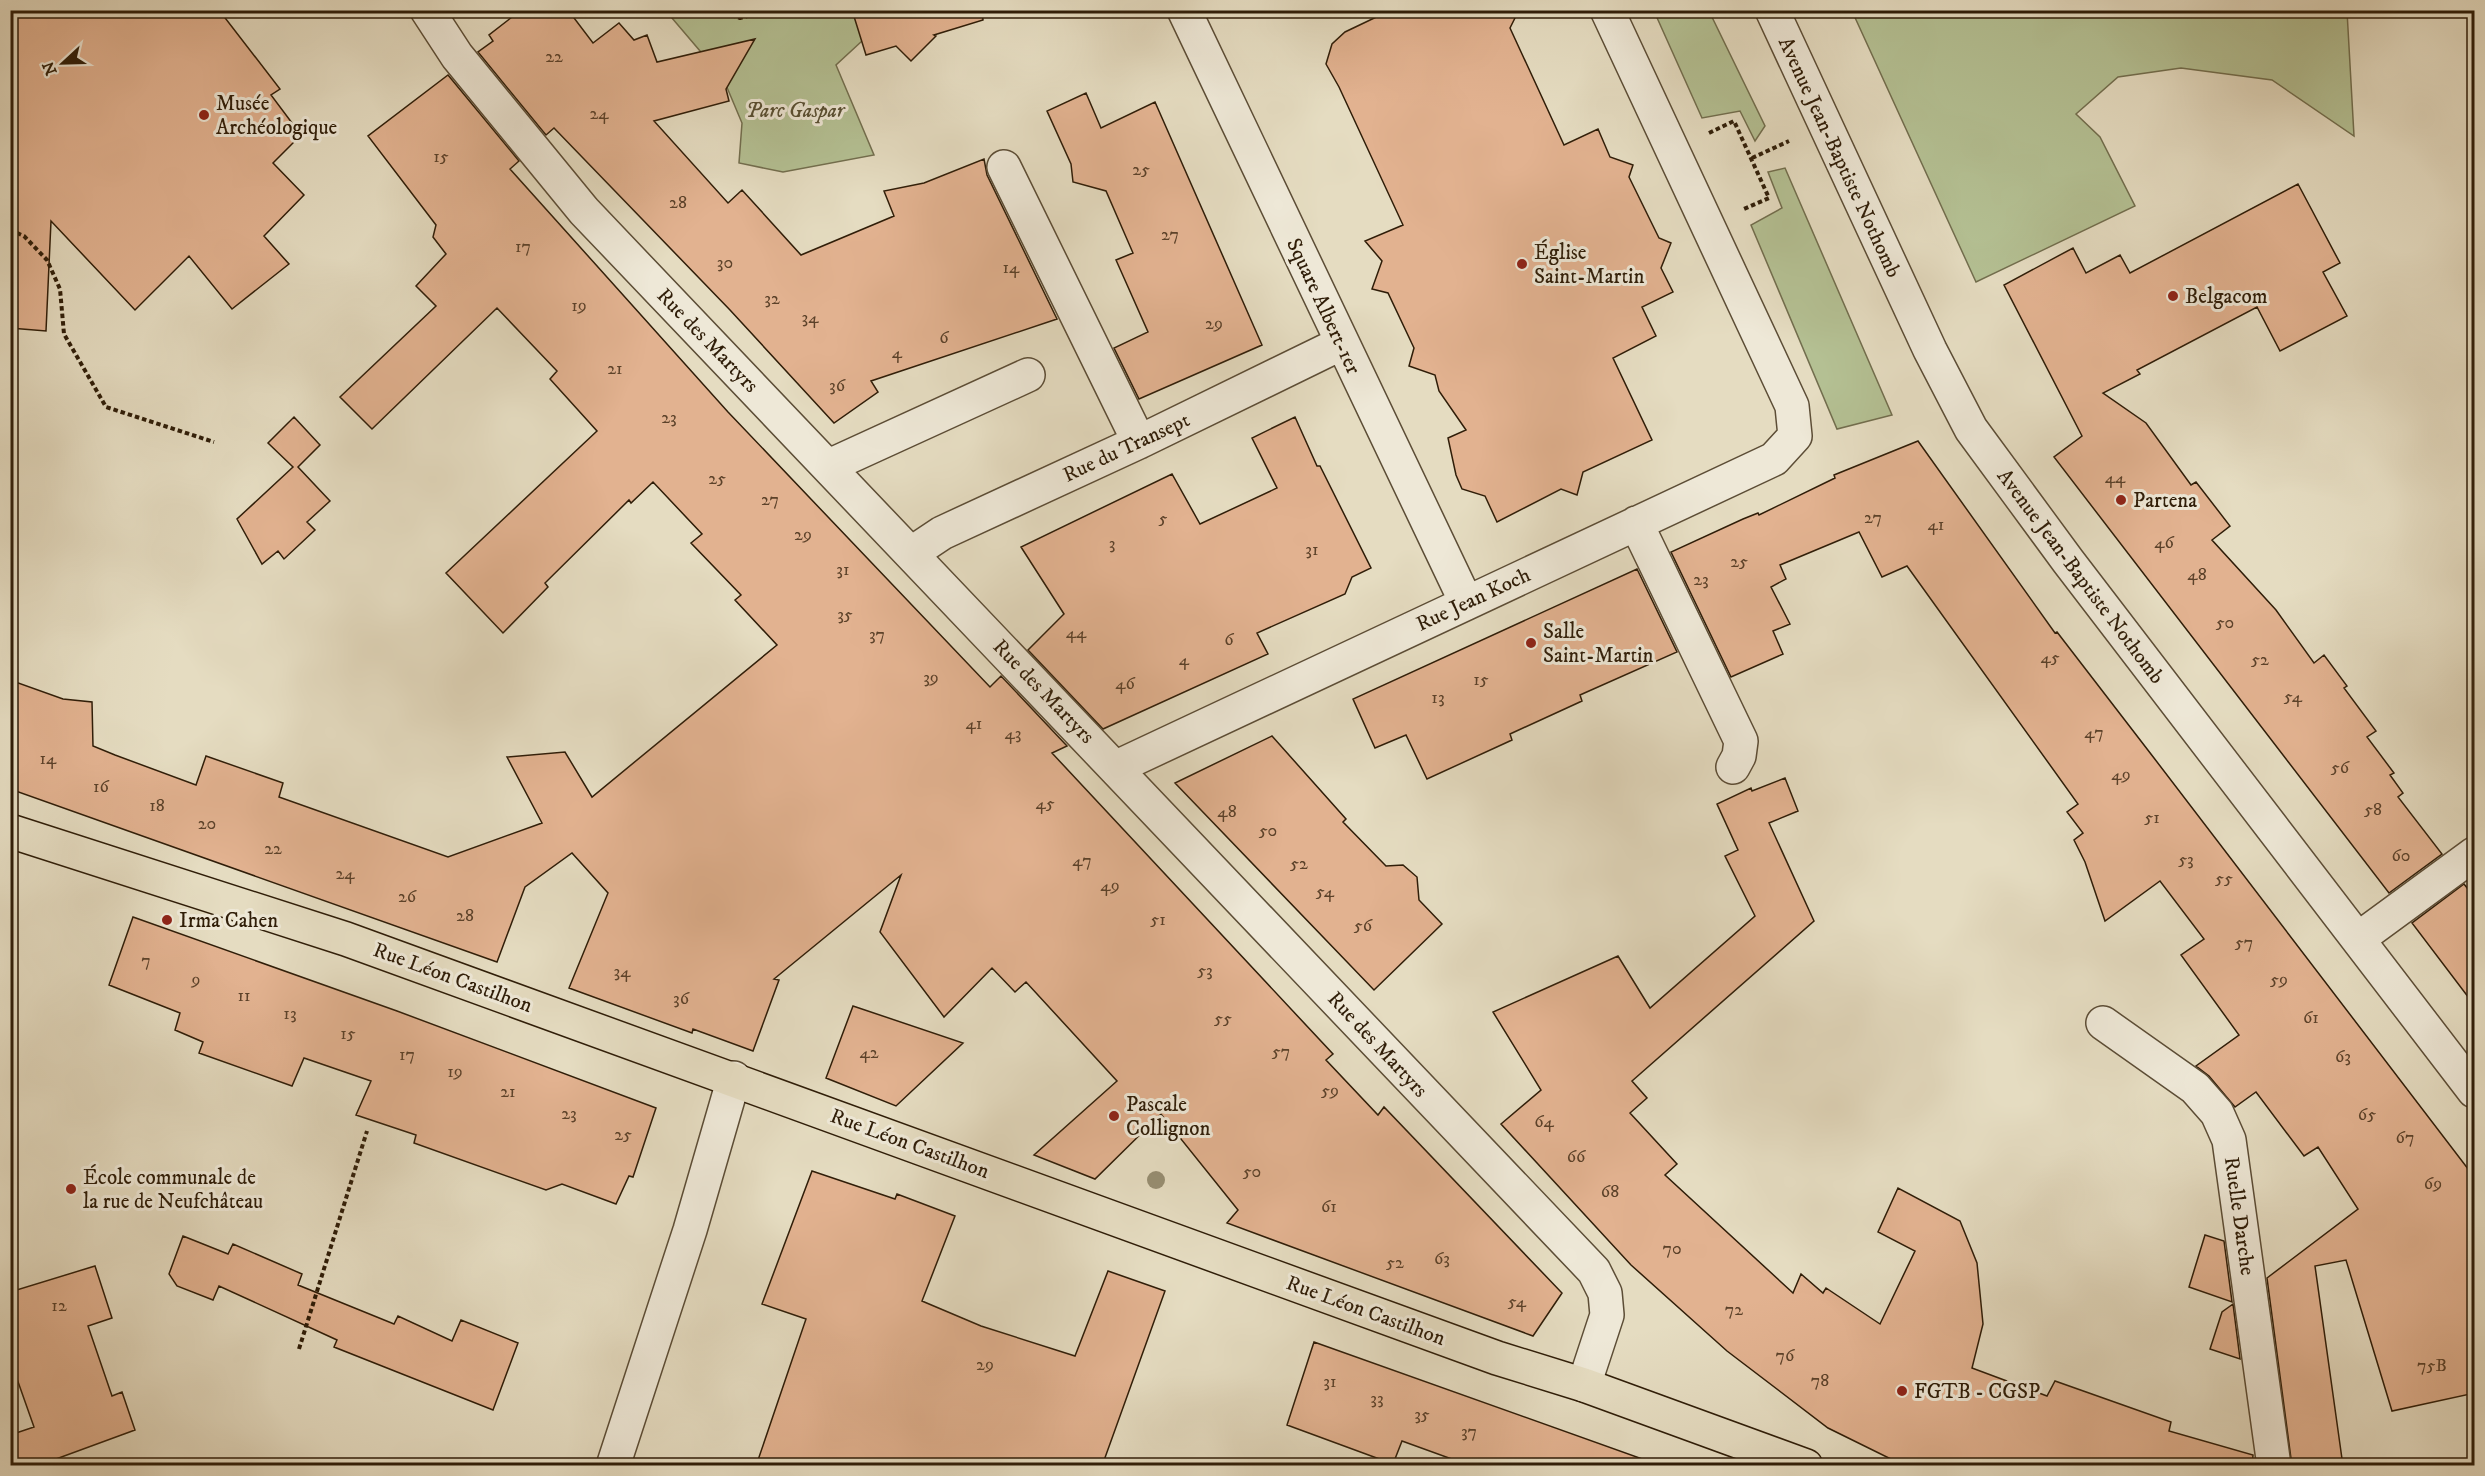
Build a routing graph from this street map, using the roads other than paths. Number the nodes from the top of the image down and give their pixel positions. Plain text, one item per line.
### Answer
1 (427, 10) edge
2 (1184, 10) edge
3 (1607, 10) edge
4 (1772, 10) edge
5 (1004, 167) dead end
6 (1342, 343) junction
7 (1028, 375) dead end
8 (1139, 442) junction
9 (829, 466) junction
10 (1636, 523) junction
11 (912, 554) junction
12 (1466, 602) junction
13 (1117, 767) junction
14 (1733, 767) dead end
15 (10, 831) edge
16 (2475, 854) edge
17 (2358, 939) junction
18 (2103, 1023) dead end
19 (734, 1078) junction
20 (2475, 1091) edge
21 (1584, 1385) junction
22 (613, 1466) edge
23 (1806, 1466) edge
24 (2274, 1466) edge

1 - 9 street, Rue des Martyrs
2 - 6 street, Square Albert-1er
3 - 10 street, Rue Jean Koch
4 - 17 street, Avenue Jean-Baptiste Nothomb
5 - 8 street
6 - 8 street, Rue du Transept
6 - 12 street, Square Albert-1er
7 - 9 street
8 - 11 street, Rue du Transept
9 - 11 street, Rue des Martyrs
10 - 12 street, Rue Jean Koch
10 - 14 street
11 - 13 street, Rue des Martyrs
12 - 13 street, Rue Jean Koch
13 - 21 street, Rue des Martyrs
15 - 19 main road, Rue Léon Castilhon
16 - 17 street
17 - 20 street, Avenue Jean-Baptiste Nothomb
18 - 24 street, Ruelle Darche
19 - 21 main road, Rue Léon Castilhon
19 - 22 street
21 - 23 main road, Rue Léon Castilhon

